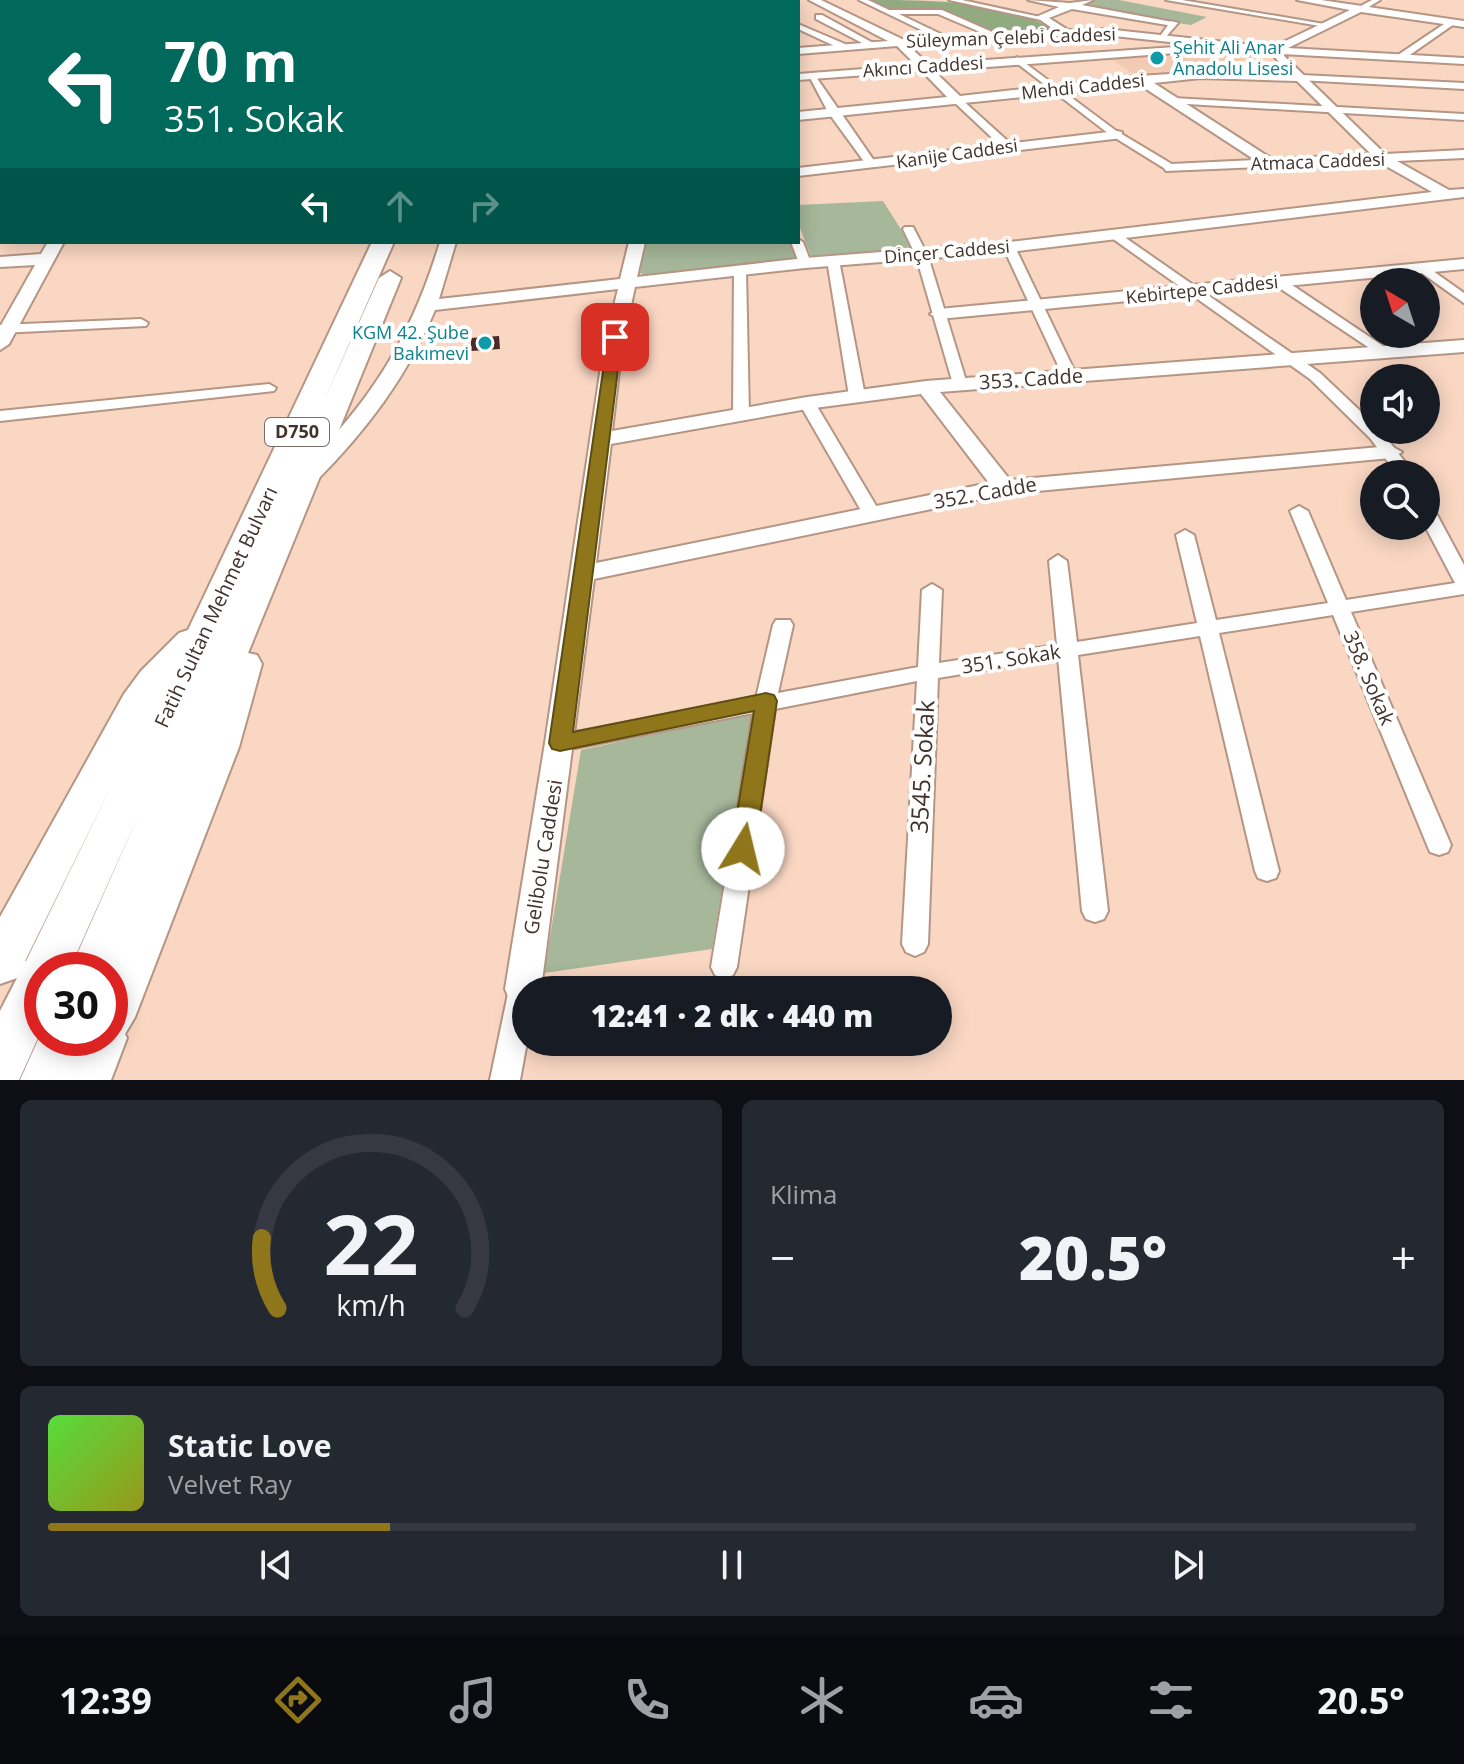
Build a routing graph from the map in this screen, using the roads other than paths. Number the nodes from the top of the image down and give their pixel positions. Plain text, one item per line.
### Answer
1 (814, 0) edge
2 (862, 0) edge
3 (952, 0) edge
4 (1033, 0) edge
5 (1088, 0) edge
6 (1169, 0) edge
7 (1302, 0) edge
8 (1377, 0) edge
9 (1067, 7) junction
10 (1361, 8) junction
11 (889, 12) junction
12 (846, 15) junction
13 (819, 17) junction
14 (800, 18) edge
15 (1041, 18) junction
16 (1458, 23) edge
17 (1178, 24) joint
18 (1326, 25) junction
19 (800, 27) edge
20 (1066, 33) junction
21 (995, 35) junction
22 (1161, 37) junction
23 (1265, 37) dead end
24 (945, 38) junction
25 (1294, 41) junction
26 (899, 42) junction
27 (871, 44) junction
28 (842, 46) junction
29 (1239, 46) junction
30 (1275, 50) junction
31 (800, 51) edge
32 (1101, 54) junction
33 (1401, 57) junction
34 (1017, 59) junction
35 (1464, 61) edge
36 (922, 66) junction
37 (811, 76) junction
38 (800, 77) edge
39 (1302, 78) junction
40 (1143, 81) junction
41 (1464, 86) edge
42 (1061, 90) junction
43 (957, 100) junction
44 (1173, 101) junction
45 (1335, 110) junction
46 (833, 112) junction
47 (1462, 114) edge
48 (800, 116) edge
49 (1464, 126) edge
50 (1117, 135) junction
51 (1008, 147) junction
52 (1464, 154) edge
53 (1383, 159) junction
54 (1269, 163) junction
55 (872, 165) junction
56 (1171, 168) joint
57 (800, 172) edge
58 (1456, 194) edge
59 (909, 229) dead end
60 (1113, 234) junction
61 (55, 244) edge
62 (382, 244) edge
63 (404, 244) edge
64 (447, 244) edge
65 (637, 244) edge
66 (798, 244) edge
67 (1009, 247) junction
68 (922, 256) junction
69 (47, 259) junction
70 (833, 260) junction
71 (0, 262) edge
72 (805, 263) junction
73 (1464, 264) edge
74 (1423, 268) edge
75 (740, 270) junction
76 (1360, 274) edge
77 (1440, 281) edge
78 (1279, 282) junction
79 (630, 284) junction
80 (1195, 291) junction
81 (1464, 299) edge
82 (429, 305) junction
83 (1037, 306) junction
84 (939, 314) junction
85 (141, 323) dead end
86 (3, 334) edge
87 (1464, 346) edge
88 (1385, 352) junction
89 (1293, 359) junction
90 (1070, 376) junction
91 (960, 384) junction
92 (926, 387) junction
93 (269, 388) dead end
94 (857, 396) junction
95 (807, 403) junction
96 (741, 414) junction
97 (0, 416) edge
98 (601, 439) junction
99 (1391, 452) junction
100 (1396, 460) edge
101 (307, 477) junction
102 (1004, 487) junction
103 (1299, 511) dead end
104 (872, 514) junction
105 (1185, 535) dead end
106 (1440, 539) edge
107 (1058, 561) dead end
108 (584, 573) junction
109 (1464, 586) edge
110 (932, 590) dead end
111 (1339, 606) junction
112 (228, 621) junction
113 (783, 625) dead end
114 (1207, 627) junction
115 (1068, 650) junction
116 (928, 672) junction
117 (766, 701) junction
118 (560, 743) junction
119 (1439, 845) dead end
120 (1267, 871) dead end
121 (1095, 911) dead end
122 (915, 944) dead end
123 (54, 952) edge
124 (101, 952) edge
125 (0, 963) edge
126 (724, 967) dead end
127 (128, 972) edge
128 (525, 976) edge
129 (24, 1014) edge
130 (512, 1045) edge
131 (56, 1056) edge
132 (95, 1056) edge
133 (0, 1065) edge
134 (46, 1080) edge
135 (85, 1080) edge
136 (505, 1080) edge

1 - 12 street
2 - 11 street
3 - 15 street
4 - 9 street
5 - 9 street
6 - 18 street
7 - 10 street
8 - 10 street
9 - 15 street
9 - 17 street
10 - 16 street
10 - 18 street
11 - 21 street
11 - 24 street
12 - 13 street
12 - 26 street
13 - 14 street
13 - 27 street
15 - 20 street
16 - 33 street
17 - 22 street
18 - 25 street
19 - 28 street
20 - 21 street, Süleyman Çelebi Caddesi
20 - 22 street, Süleyman Çelebi Caddesi
20 - 32 street
21 - 24 street, Süleyman Çelebi Caddesi
22 - 29 street, Süleyman Çelebi Caddesi
23 - 25 street
24 - 26 street, Süleyman Çelebi Caddesi
25 - 30 street
26 - 27 street, Süleyman Çelebi Caddesi
26 - 36 street
27 - 28 street, Süleyman Çelebi Caddesi
28 - 31 street, Süleyman Çelebi Caddesi
29 - 30 street, Süleyman Çelebi Caddesi
29 - 32 street, Akıncı Caddesi
30 - 33 street, Süleyman Çelebi Caddesi
30 - 39 street
32 - 34 street, Akıncı Caddesi
32 - 40 street
33 - 35 street, Süleyman Çelebi Caddesi
34 - 36 street, Akıncı Caddesi
34 - 42 street
36 - 37 street, Akıncı Caddesi
36 - 43 street
37 - 38 street, Akıncı Caddesi
37 - 46 street
39 - 40 street, Mehdi Caddesi
39 - 41 street, Mehdi Caddesi
39 - 45 street
40 - 42 street, Mehdi Caddesi
40 - 44 street
42 - 43 street, Mehdi Caddesi
42 - 50 street
43 - 46 street, Mehdi Caddesi
43 - 51 street
44 - 45 street
44 - 54 street
45 - 47 street
45 - 53 street
46 - 48 street, Mehdi Caddesi
46 - 55 street
47 - 49 street
50 - 51 street, Kanije Caddesi
50 - 56 street
51 - 55 street, Kanije Caddesi
52 - 53 street, Atmaca Caddesi
53 - 54 street, Atmaca Caddesi
53 - 58 street
54 - 56 street, Atmaca Caddesi
55 - 57 street, Kanije Caddesi
58 - 60 street, Dinçer Caddesi
59 - 68 street
60 - 67 street, Dinçer Caddesi
60 - 80 street
61 - 69 street
62 - 112 highway, Fatih Sultan Mehmet Bulvarı / D750
63 - 101 highway, Fatih Sultan Mehmet Bulvarı / D750
64 - 82 street
65 - 79 street, Gelibolu Caddesi
66 - 72 street
67 - 68 street, Dinçer Caddesi
67 - 83 street
68 - 70 street, Dinçer Caddesi
68 - 84 street
69 - 71 street
69 - 86 street
70 - 72 street, Dinçer Caddesi
70 - 94 street
72 - 75 street, Dinçer Caddesi
73 - 74 street, Kebirtepe Caddesi
75 - 79 street, Dinçer Caddesi
75 - 96 street
76 - 78 street, Kebirtepe Caddesi
77 - 81 street
78 - 80 street, Kebirtepe Caddesi
78 - 88 street
79 - 82 street, Dinçer Caddesi
79 - 98 street, Gelibolu Caddesi
80 - 83 street, Kebirtepe Caddesi
80 - 89 street
82 - 101 street
83 - 84 street, Kebirtepe Caddesi
83 - 90 street
84 - 91 street
85 - 86 street
87 - 88 street, 353. Cadde
88 - 89 street, 353. Cadde
89 - 90 street, 353. Cadde
89 - 99 street
90 - 91 street, 353. Cadde
91 - 92 street, 353. Cadde
92 - 94 street, 353. Cadde
92 - 102 street
93 - 97 street
94 - 95 street, 353. Cadde
95 - 96 street, 353. Cadde
95 - 104 street
96 - 98 street, 353. Cadde
98 - 108 street, Gelibolu Caddesi
99 - 100 street
99 - 102 street, 352. Cadde
101 - 112 highway, Fatih Sultan Mehmet Bulvarı / D750
102 - 104 street, 352. Cadde
103 - 111 street, 358. Sokak
104 - 108 street, 352. Cadde
105 - 114 street
106 - 109 street
107 - 115 street
108 - 118 street, Gelibolu Caddesi
109 - 111 street, 351. Sokak
110 - 116 street, 3545. Sokak
111 - 114 street, 351. Sokak
111 - 119 street, 358. Sokak
112 - 123 highway, Fatih Sultan Mehmet Bulvarı / D750
112 - 124 highway, Fatih Sultan Mehmet Bulvarı / D750
112 - 125 highway
112 - 127 highway
113 - 117 street
114 - 115 street, 351. Sokak
114 - 120 street
115 - 116 street, 351. Sokak
115 - 121 street
116 - 117 street, 351. Sokak
116 - 122 street, 3545. Sokak
117 - 118 street, 351. Sokak
117 - 126 street
118 - 128 street, Gelibolu Caddesi
129 - 133 highway
130 - 136 street
131 - 134 highway
132 - 135 highway

